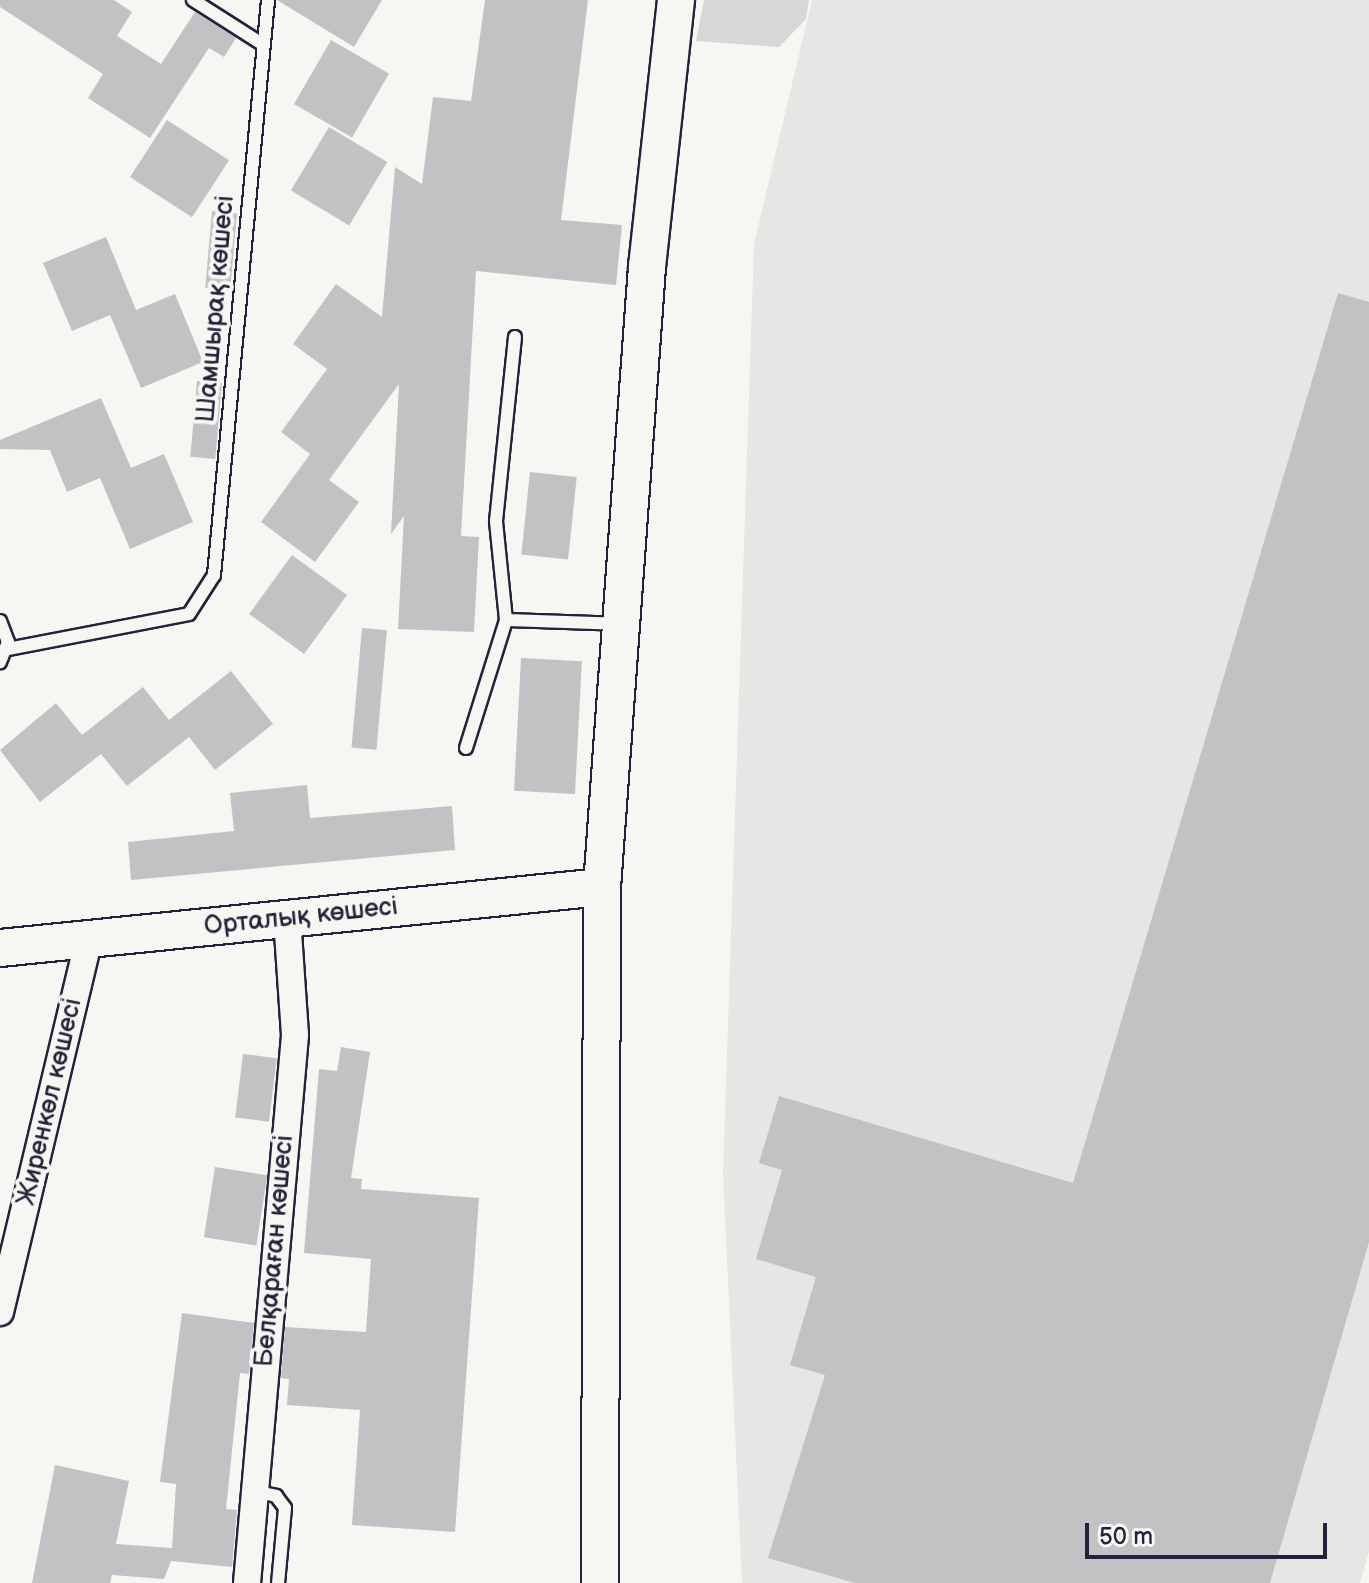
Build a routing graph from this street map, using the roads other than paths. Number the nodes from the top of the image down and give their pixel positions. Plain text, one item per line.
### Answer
1 (193, 0) edge
2 (268, 0) edge
3 (676, 0) edge
4 (262, 44) junction
5 (515, 337) dead end
6 (506, 620) junction
7 (0, 621) edge
8 (621, 624) junction
9 (8, 649) junction
10 (0, 662) edge
11 (466, 748) dead end
12 (602, 887) junction
13 (287, 919) junction
14 (89, 939) junction
15 (0, 948) edge
16 (0, 1312) edge
17 (253, 1491) junction
18 (247, 1583) edge
19 (278, 1583) edge
20 (600, 1583) edge

1 - 4 lane
2 - 4 lane, Шамшырақ көшесі
3 - 8 main road
4 - 9 lane, Шамшырақ көшесі
5 - 6 lane
6 - 8 lane
6 - 11 lane
7 - 9 lane
8 - 12 main road
9 - 10 lane
12 - 13 main road, Орталық көшесі
12 - 20 main road
13 - 14 main road, Орталық көшесі
13 - 17 street, Белқараған көшесі
14 - 15 main road, Орталық көшесі
14 - 16 street, Жиренкөл көшесі
17 - 18 street, Белқараған көшесі
17 - 19 lane

